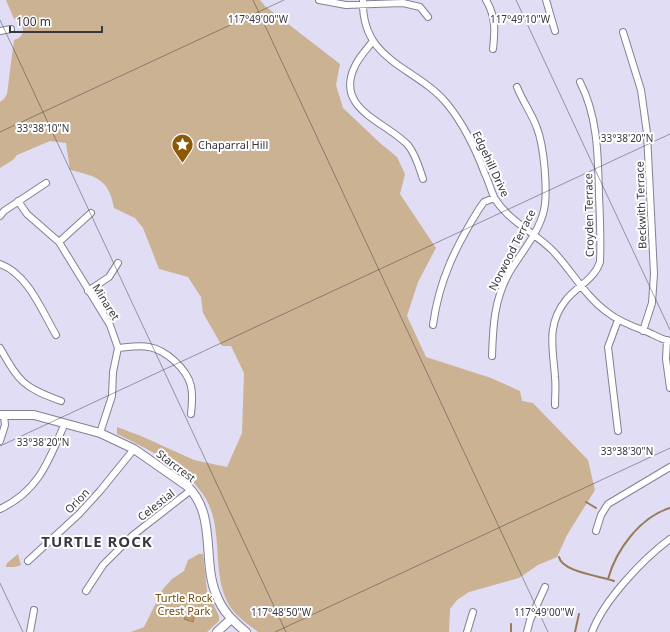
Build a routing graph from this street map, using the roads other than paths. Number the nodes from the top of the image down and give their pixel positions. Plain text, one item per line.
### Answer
1 (319, 0) edge
2 (486, 0) edge
3 (546, 0) edge
4 (363, 2) edge
5 (428, 18) dead end
6 (11, 29) dead end
7 (0, 31) edge
8 (555, 31) dead end
9 (623, 32) dead end
10 (373, 41) junction
11 (493, 49) dead end
12 (580, 82) dead end
13 (517, 88) dead end
14 (423, 178) dead end
15 (46, 183) dead end
16 (494, 198) junction
17 (18, 201) junction
18 (91, 213) dead end
19 (0, 216) edge
20 (533, 235) junction
21 (59, 242) junction
22 (118, 263) dead end
23 (0, 264) edge
24 (582, 286) junction
25 (88, 291) junction
26 (618, 320) junction
27 (433, 325) dead end
28 (643, 331) junction
29 (56, 335) dead end
30 (669, 340) edge
31 (0, 348) edge
32 (118, 348) junction
33 (492, 356) dead end
34 (670, 388) edge
35 (61, 401) dead end
36 (555, 404) dead end
37 (192, 414) dead end
38 (2, 415) edge
39 (65, 423) junction
40 (618, 430) dead end
41 (100, 433) junction
42 (0, 441) edge
43 (134, 449) junction
44 (670, 467) edge
45 (191, 490) junction
46 (0, 509) edge
47 (596, 532) dead end
48 (670, 539) edge
49 (28, 561) dead end
50 (545, 587) dead end
51 (86, 590) dead end
52 (34, 610) dead end
53 (472, 612) dead end
54 (230, 620) junction
55 (30, 632) edge
56 (217, 632) edge
57 (246, 632) edge
58 (467, 632) edge
59 (527, 632) edge
60 (592, 632) edge

1 - 4 street
2 - 11 street
3 - 8 street
4 - 5 street
4 - 10 street, Edgehill Drive
6 - 7 street
9 - 28 street, Beckwith Terrace
10 - 14 street
10 - 16 street, Edgehill Drive
12 - 24 street, Croyden Terrace
13 - 20 street, Norwood Terrace
15 - 17 street
16 - 20 street, Edgehill Drive
16 - 27 street
17 - 19 street
17 - 21 street, Minaret
18 - 21 street
20 - 24 street, Edgehill Drive
20 - 33 street, Norwood Terrace
21 - 25 street, Minaret
22 - 25 street
23 - 29 street
24 - 26 street, Edgehill Drive
24 - 36 street, Croyden Terrace
25 - 32 street, Minaret
26 - 28 street, Edgehill Drive
26 - 40 street
28 - 30 street, Edgehill Drive
30 - 34 street
31 - 35 street
32 - 37 street
32 - 41 street
38 - 39 street, Starcrest
38 - 42 street
39 - 41 street, Starcrest
39 - 46 street
41 - 43 street, Starcrest
43 - 45 street, Starcrest
43 - 49 street, Orion
44 - 47 street
45 - 51 street, Celestial
45 - 54 street, Starcrest
48 - 60 street
50 - 59 street
52 - 55 street
53 - 58 street
54 - 56 street
54 - 57 street, Starcrest

